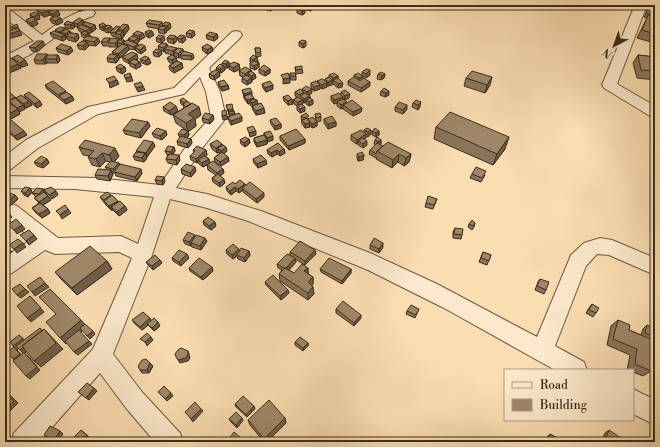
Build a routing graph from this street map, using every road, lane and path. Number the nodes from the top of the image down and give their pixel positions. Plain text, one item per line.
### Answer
1 (641, 5) edge
2 (5, 12) edge
3 (89, 13) dead end
4 (236, 35) dead end
5 (42, 41) junction
6 (5, 61) edge
7 (202, 67) junction
8 (655, 113) edge
9 (5, 165) edge
10 (5, 182) edge
11 (164, 192) junction
12 (5, 208) edge
13 (45, 240) junction
14 (143, 255) junction
15 (5, 267) edge
16 (655, 267) edge
17 (542, 351) junction
18 (101, 356) junction
19 (574, 369) edge
20 (634, 402) edge
21 (655, 413) edge
22 (23, 442) edge
23 (171, 442) edge

1 - 8 street
2 - 5 street
3 - 5 street
4 - 7 street
5 - 6 street
7 - 9 street
7 - 11 street
10 - 11 street
11 - 14 street
11 - 17 street
12 - 13 street
13 - 14 street
13 - 15 street
14 - 18 street
16 - 17 street
17 - 19 street
18 - 22 street
18 - 23 street
20 - 21 street

